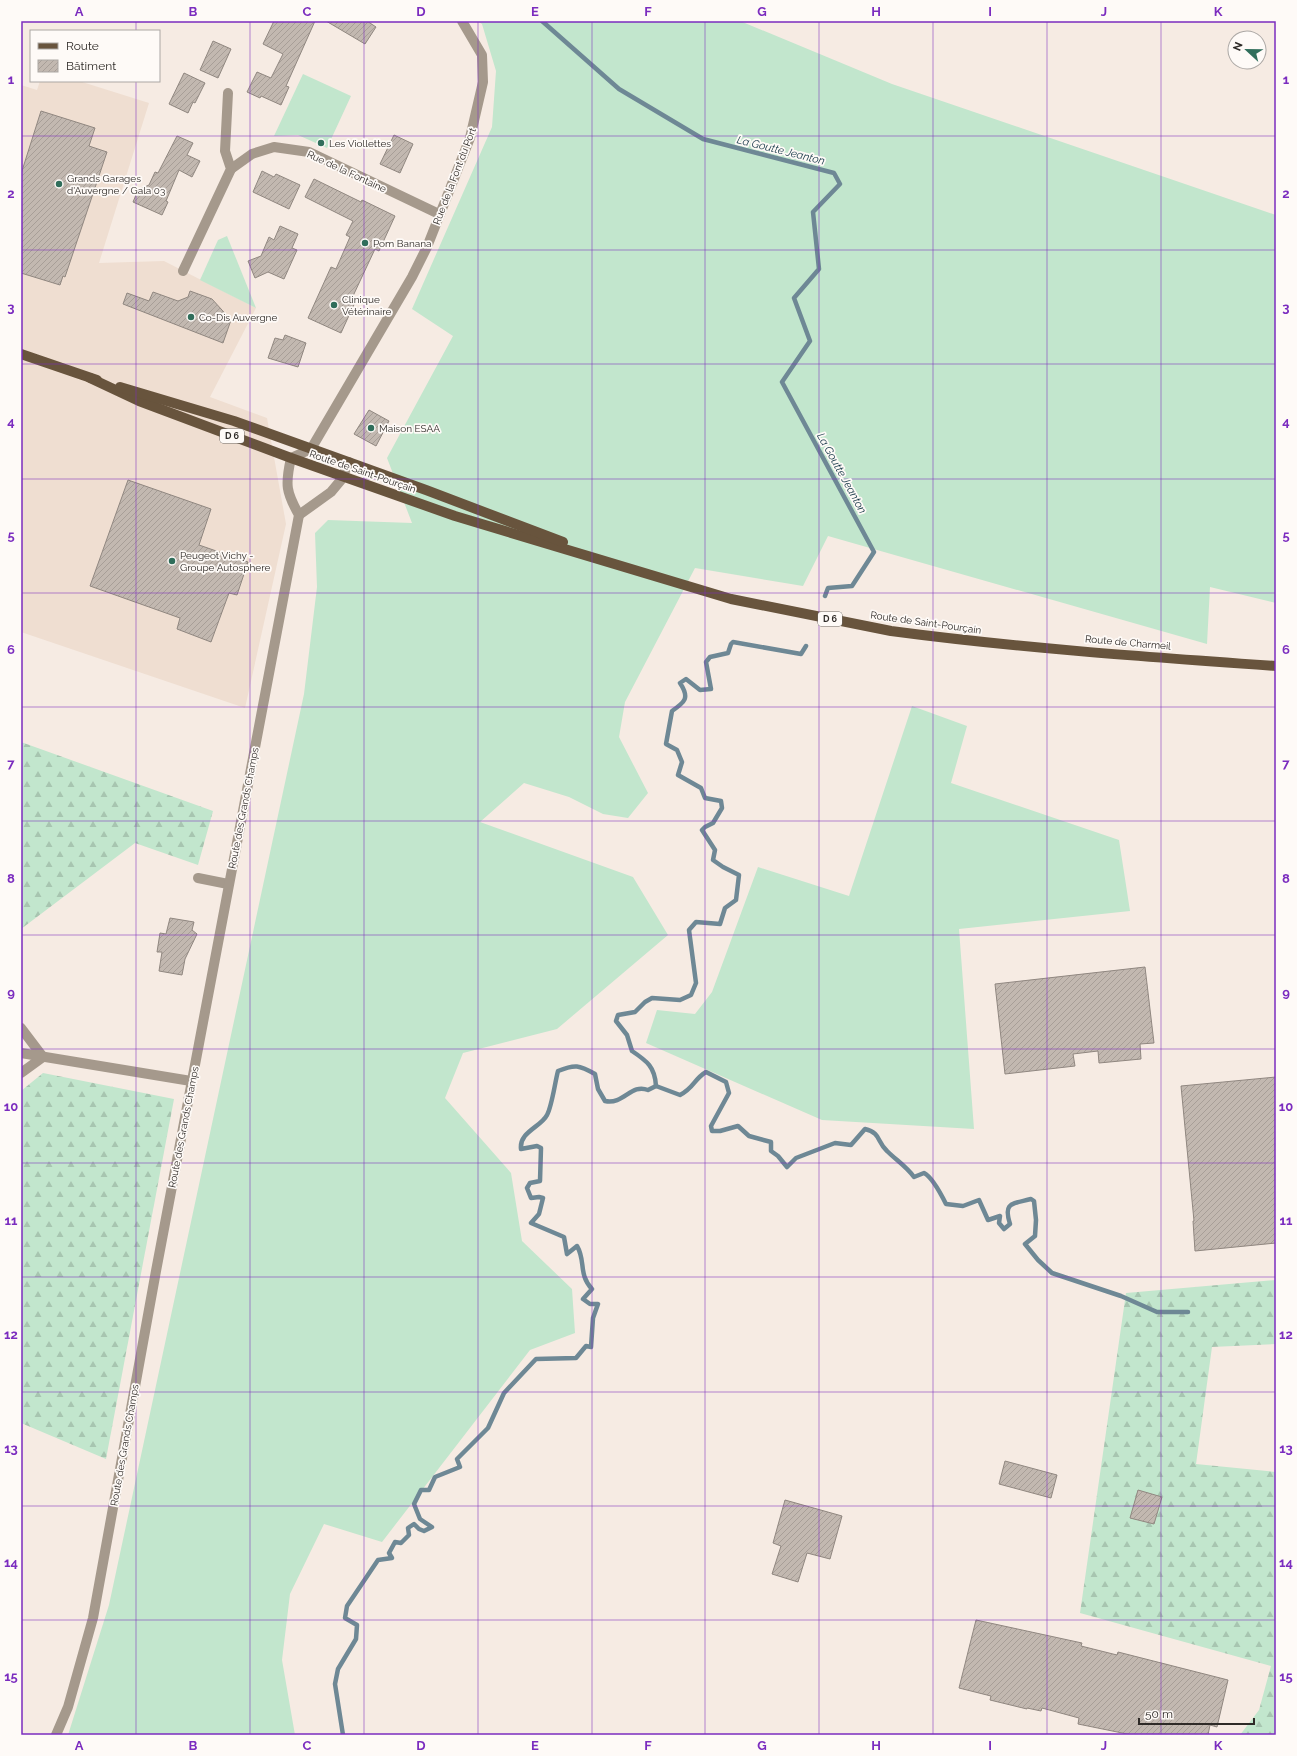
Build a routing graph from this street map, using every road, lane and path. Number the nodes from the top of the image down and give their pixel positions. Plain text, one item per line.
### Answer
1 (462, 21) edge
2 (228, 93) dead end
3 (231, 169) junction
4 (439, 214) junction
5 (183, 271) dead end
6 (21, 354) edge
7 (90, 378) junction
8 (311, 449) junction
9 (291, 458) junction
10 (349, 462) junction
11 (343, 477) junction
12 (299, 515) junction
13 (634, 569) junction
14 (1030, 646) joint
15 (1224, 662) junction
16 (1276, 666) edge
17 (1276, 671) edge
18 (198, 878) dead end
19 (228, 884) junction
20 (21, 1028) edge
21 (21, 1053) edge
22 (43, 1057) junction
23 (21, 1073) edge
24 (192, 1081) junction
25 (56, 1735) edge

1 - 4 street, Rue de la Font du Port
2 - 3 street
3 - 4 street, Rue de la Fontaine
3 - 5 street, Rue de la Fontaine
4 - 8 street, Rue de la Font du Port
6 - 7 main road, Route de Saint-Pourçain / D 6
7 - 8 main road, Route de Saint-Pourçain / D 6
7 - 9 main road, Route de Saint-Pourçain / D 6
8 - 9 street
8 - 10 main road, Route de Saint-Pourçain / D 6
9 - 11 main road, Route de Saint-Pourçain / D 6
9 - 12 street
10 - 11 street
10 - 13 main road, Route de Saint-Pourçain / D 6
11 - 12 street
11 - 13 main road, Route de Saint-Pourçain / D 6
12 - 19 street, Route des Grands Champs
13 - 14 main road, Route de Saint-Pourçain / D 6
14 - 15 main road, Route de Charmeil / D 6
15 - 16 main road, Route de Charmeil / D 6
15 - 17 main road, Route de Charmeil / D 6
18 - 19 street
19 - 24 street, Route des Grands Champs
20 - 22 street
21 - 22 street
22 - 23 street
22 - 24 street
24 - 25 street, Route des Grands Champs

